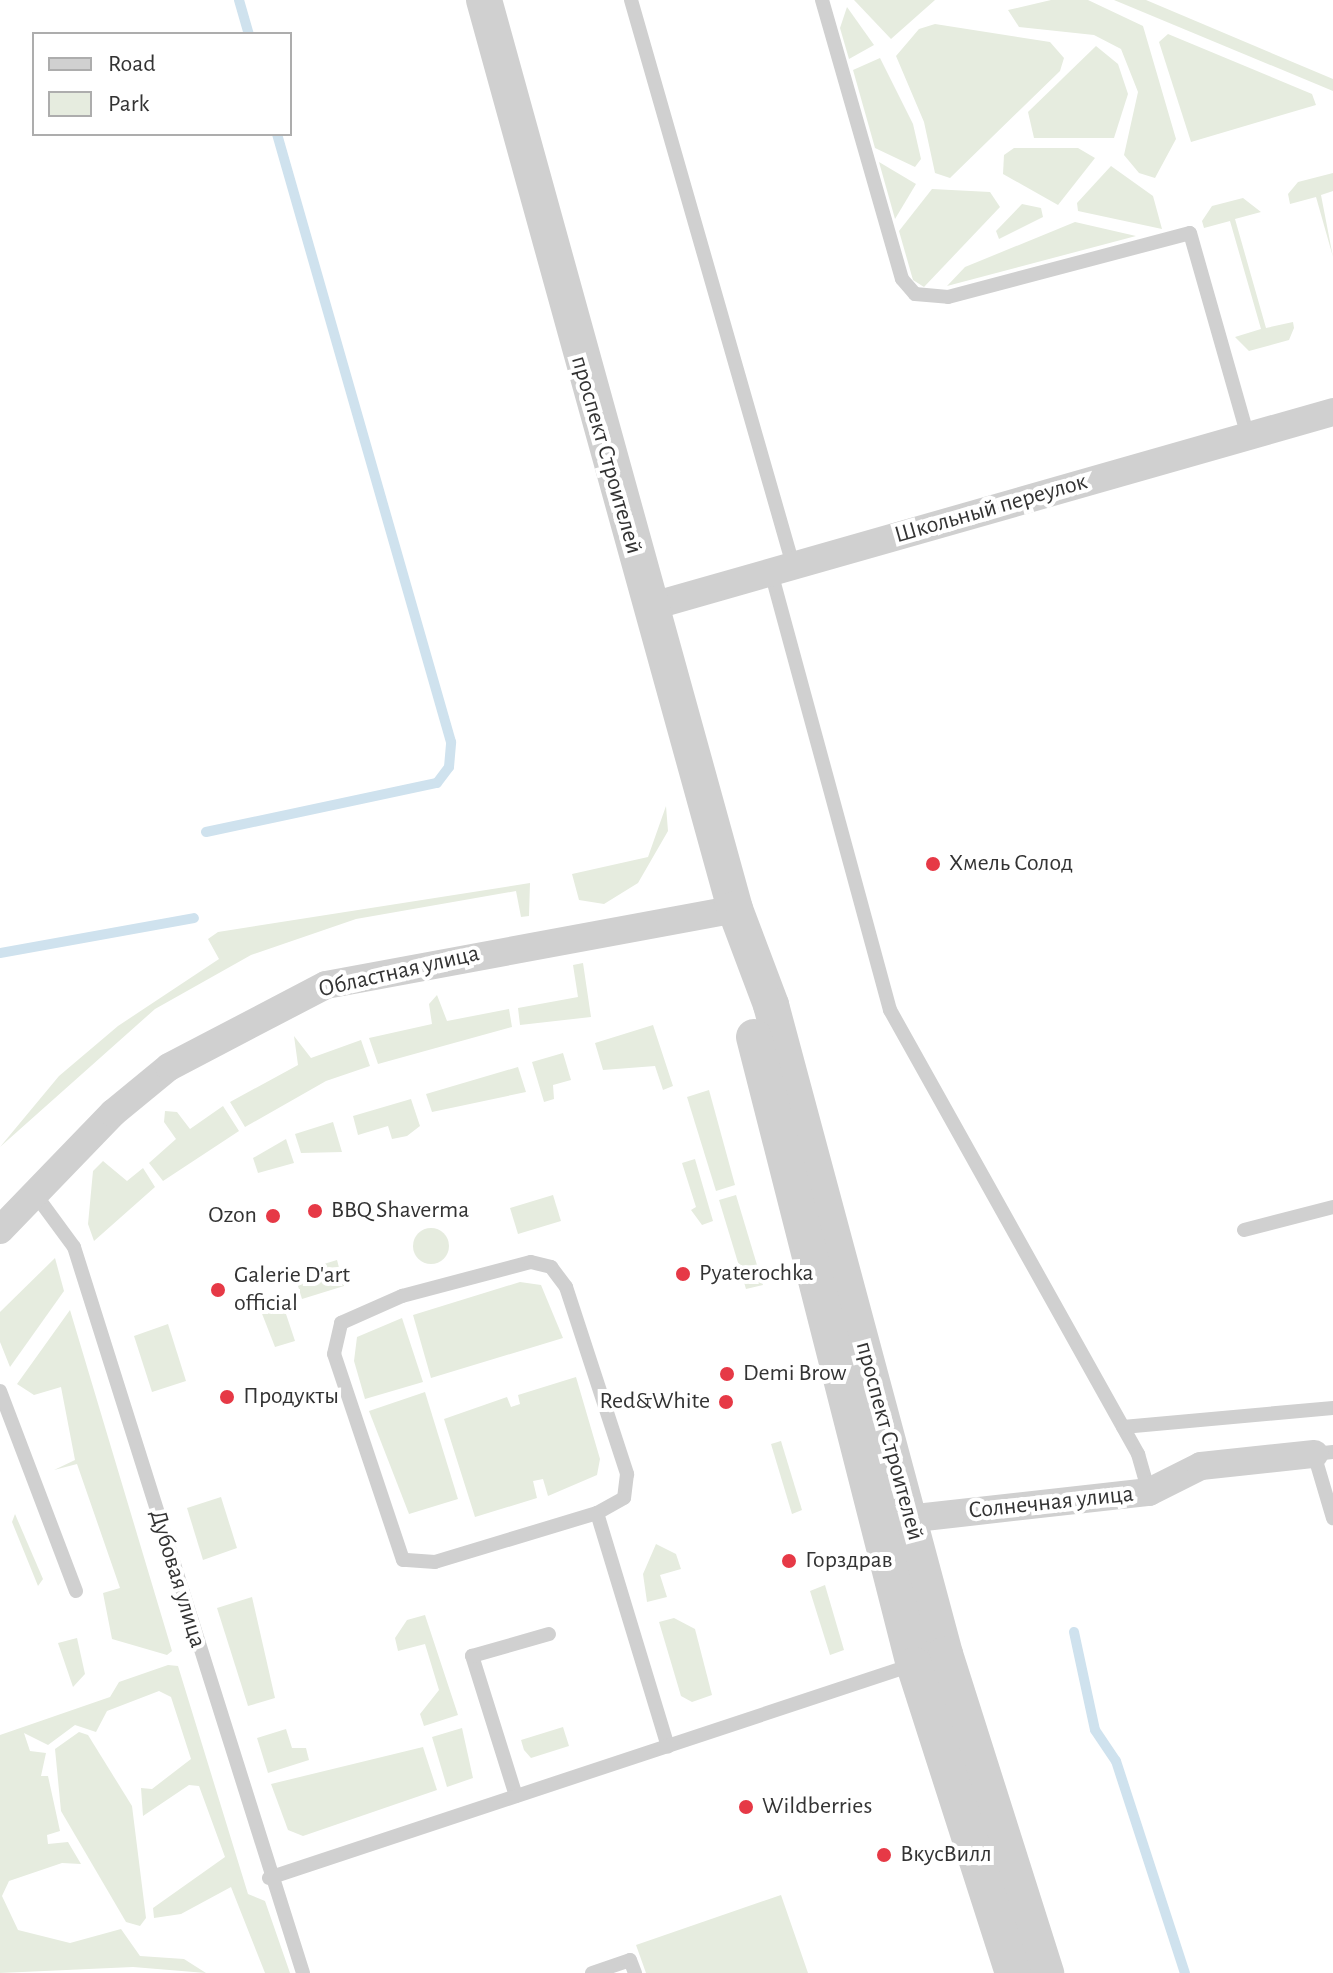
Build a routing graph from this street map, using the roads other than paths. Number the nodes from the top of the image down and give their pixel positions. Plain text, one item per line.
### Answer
1 (484, 0) edge
2 (631, 0) edge
3 (822, 0) edge
4 (1333, 412) edge
5 (1248, 436) junction
6 (782, 569) junction
7 (649, 607) junction
8 (735, 909) junction
9 (35, 1194) junction
10 (1333, 1207) edge
11 (0, 1230) edge
12 (1244, 1230) dead end
13 (0, 1391) edge
14 (1333, 1408) edge
15 (1123, 1427) junction
16 (1324, 1453) edge
17 (1149, 1492) junction
18 (597, 1513) junction
19 (1333, 1518) edge
20 (893, 1520) junction
21 (76, 1591) dead end
22 (549, 1634) dead end
23 (930, 1659) junction
24 (668, 1746) junction
25 (516, 1796) junction
26 (269, 1878) junction
27 (303, 1973) edge
28 (592, 1973) edge
29 (635, 1973) edge
30 (1013, 1973) edge
31 (1046, 1973) edge

1 - 7 street, проспект Строителей
2 - 6 lane
3 - 5 lane
4 - 5 street, Школьный переулок
5 - 6 street, Школьный переулок
6 - 7 street, Школьный переулок
6 - 15 lane
7 - 8 street, проспект Строителей
8 - 9 street, Областная улица
8 - 20 street, проспект Строителей
9 - 11 street, Областная улица
9 - 26 lane, Дубовая улица
10 - 12 lane
13 - 21 lane
14 - 15 lane
15 - 17 lane
16 - 17 street, Солнечная улица
16 - 19 lane
17 - 20 street, Солнечная улица
18 - 18 lane
18 - 24 lane
20 - 23 street, проспект Строителей
22 - 25 lane
23 - 24 lane
23 - 30 street, проспект Строителей
23 - 31 street, проспект Строителей
24 - 25 lane
25 - 26 lane
26 - 27 lane, Дубовая улица
28 - 29 lane

